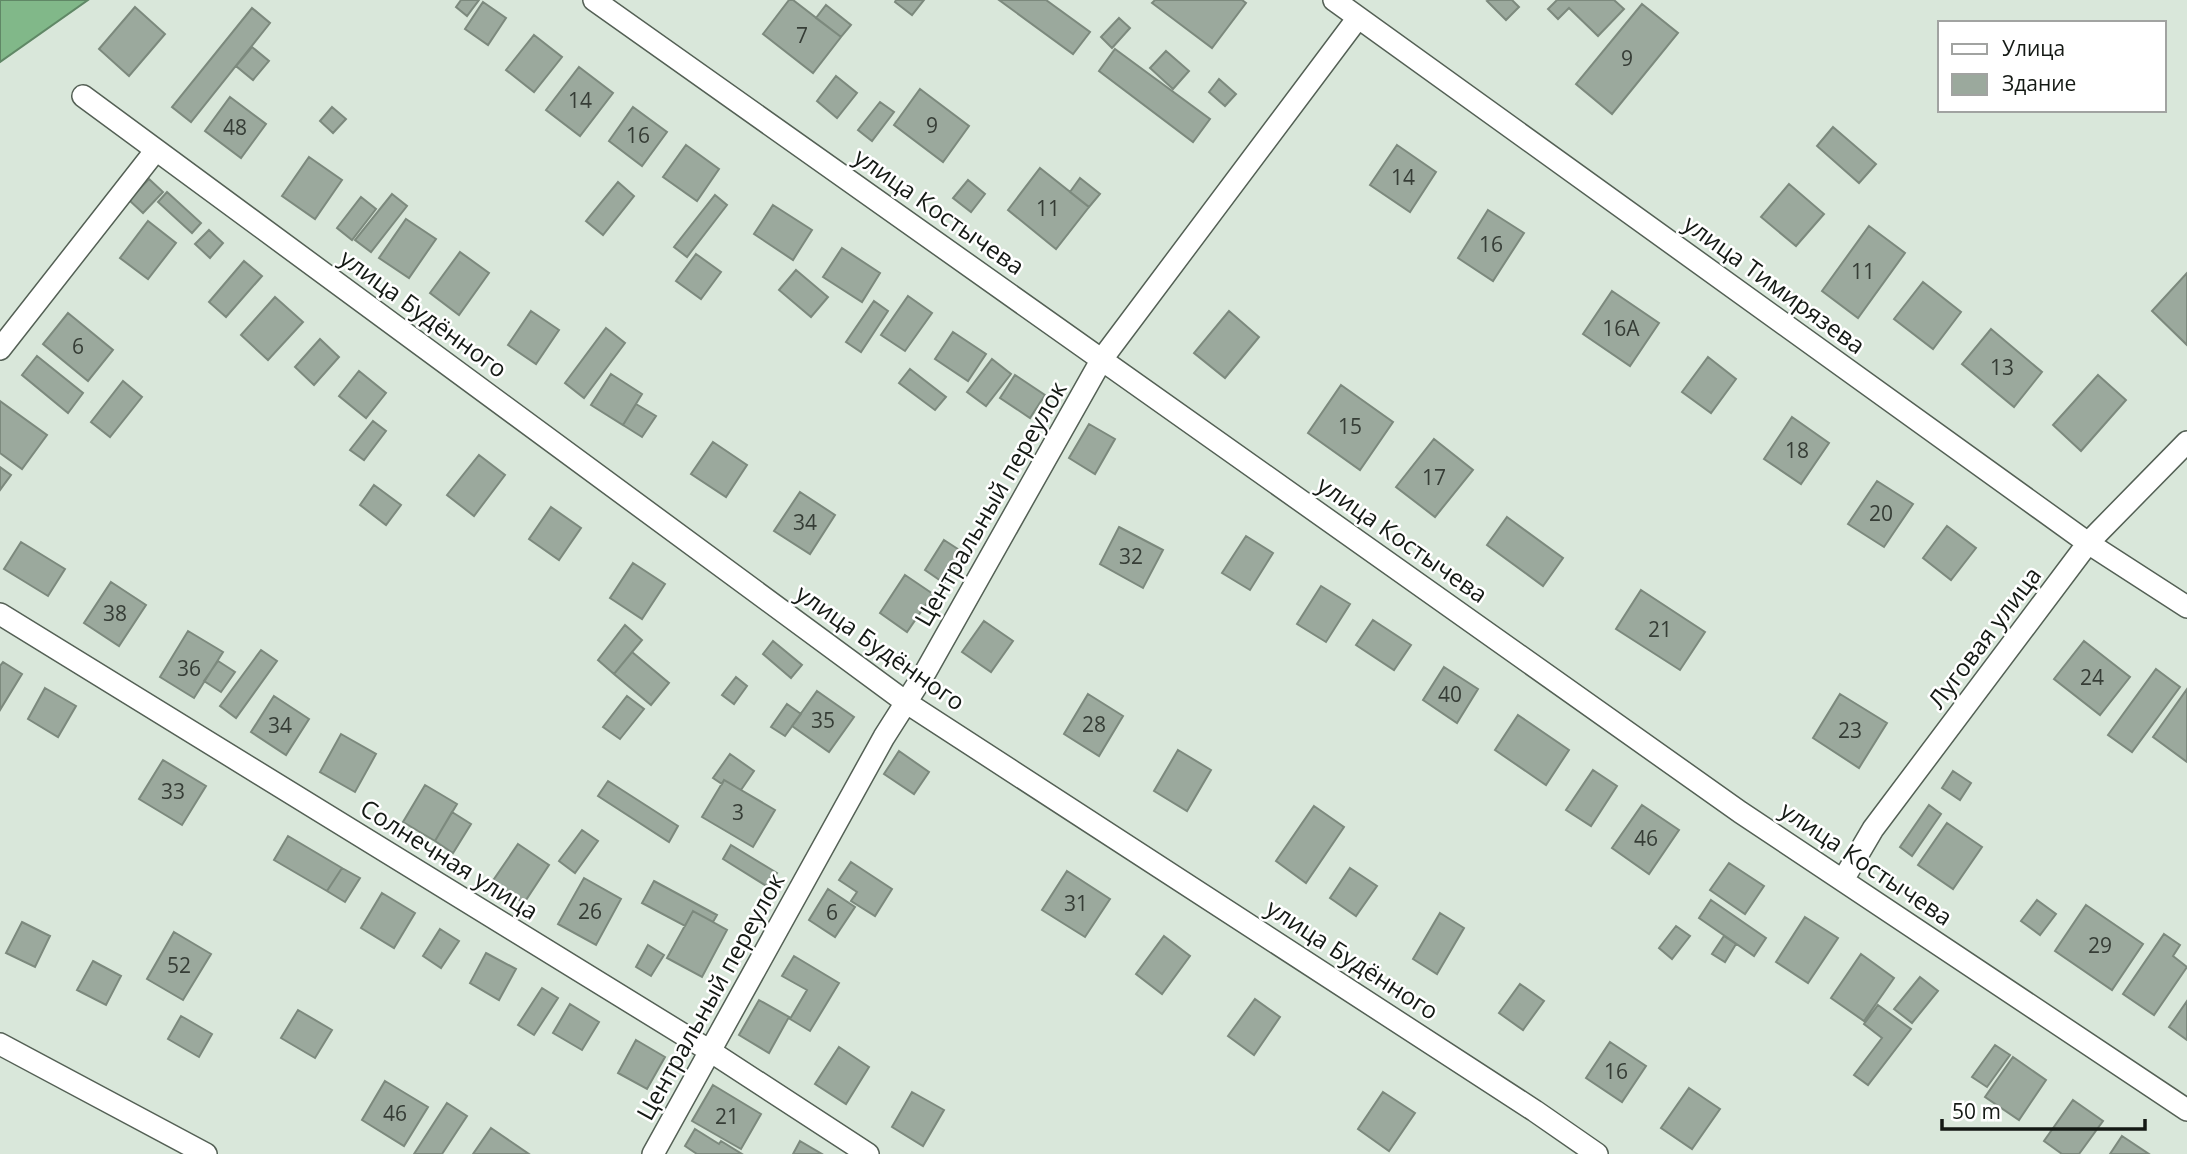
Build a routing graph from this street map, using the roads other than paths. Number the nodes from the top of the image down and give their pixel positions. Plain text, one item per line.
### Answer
1 (594, 0) edge
2 (1334, 0) edge
3 (1357, 19) junction
4 (83, 96) dead end
5 (156, 150) junction
6 (0, 349) edge
7 (1102, 359) junction
8 (2187, 442) edge
9 (2088, 542) junction
10 (2187, 607) edge
11 (0, 614) edge
12 (907, 703) junction
13 (1843, 880) junction
14 (0, 1044) edge
15 (710, 1051) junction
16 (2187, 1110) edge
17 (206, 1154) edge
18 (653, 1154) edge
19 (868, 1154) edge
20 (1597, 1154) edge

1 - 7 street, улица Костычева
2 - 3 street, улица Тимирязева
3 - 7 street, Центральный переулок
3 - 9 street, улица Тимирязева
4 - 5 street, улица Будённого
5 - 6 street
5 - 12 street, улица Будённого
7 - 12 street, Центральный переулок
7 - 13 street, улица Костычева
8 - 9 street, Луговая улица
9 - 10 street, улица Тимирязева
9 - 13 street, Луговая улица
11 - 15 street, Солнечная улица
12 - 15 street, Центральный переулок
12 - 20 street, улица Будённого
13 - 16 street, улица Костычева
14 - 17 street
15 - 18 street, Центральный переулок
15 - 19 street, Солнечная улица

